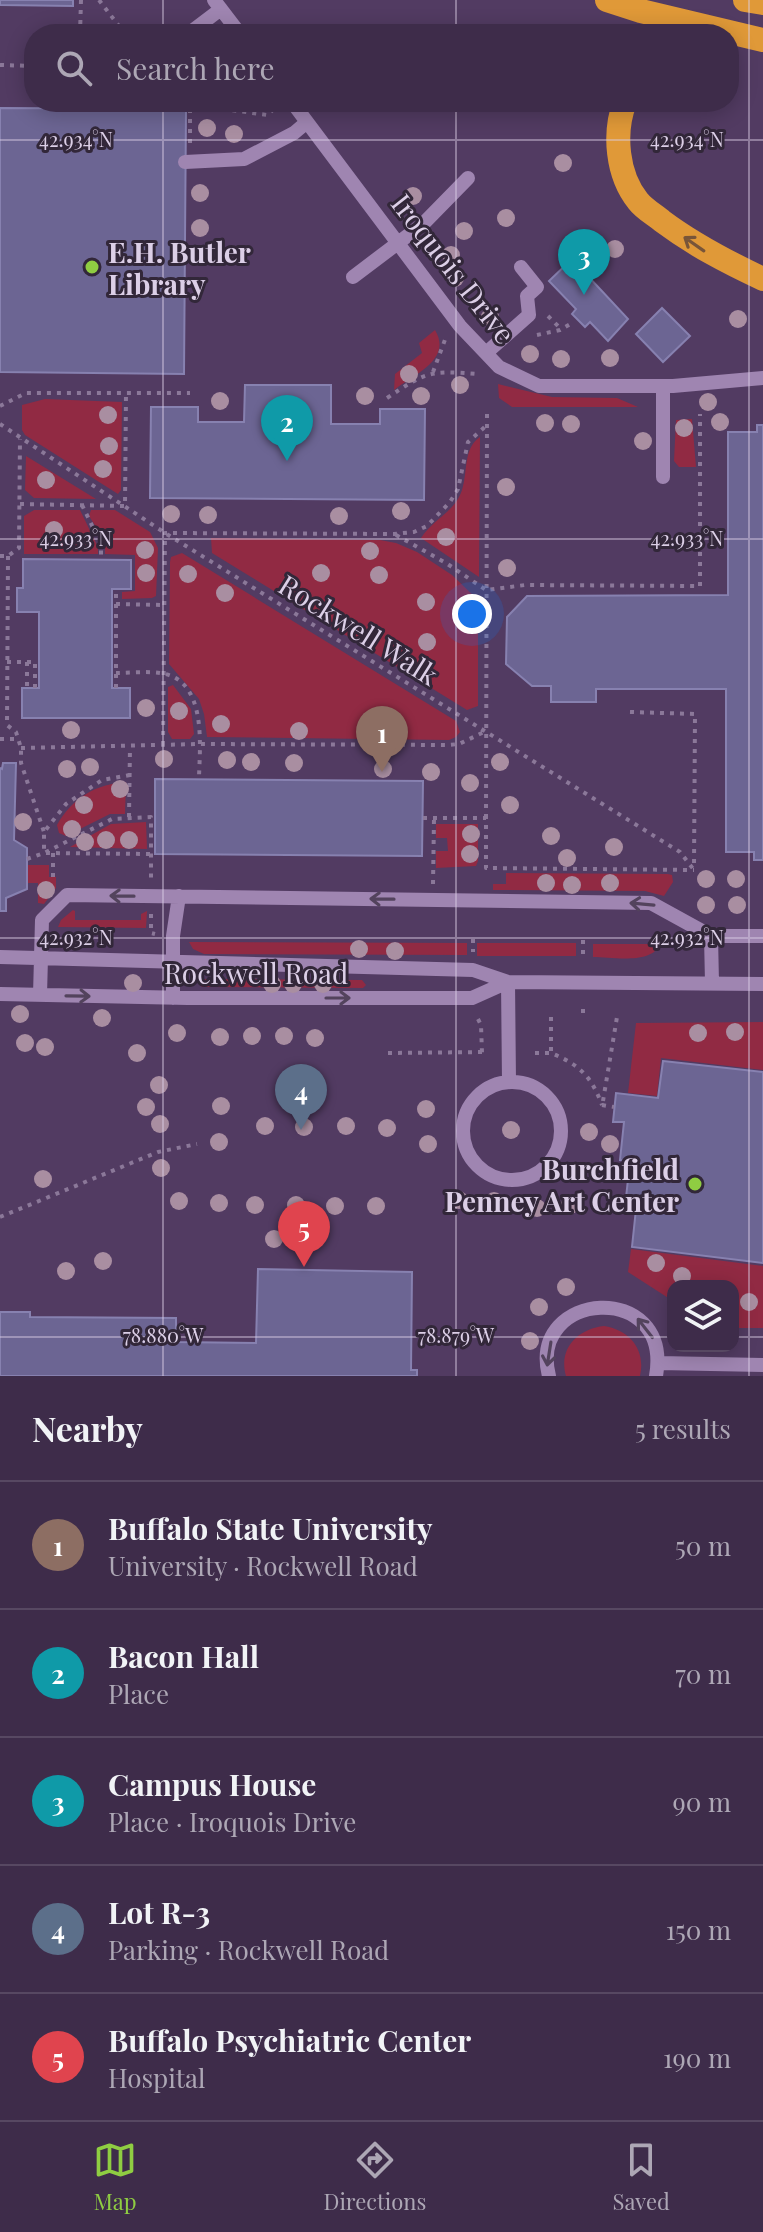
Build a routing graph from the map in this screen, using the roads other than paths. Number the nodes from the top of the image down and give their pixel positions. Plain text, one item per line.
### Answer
1 (607, 0) edge
2 (745, 0) edge
3 (763, 3) edge
4 (217, 5) edge
5 (198, 24) edge
6 (232, 24) edge
7 (698, 24) edge
8 (739, 35) edge
9 (763, 41) edge
10 (739, 42) edge
11 (300, 112) edge
12 (622, 112) edge
13 (307, 122) junction
14 (188, 155) road end
15 (468, 178) dead end
16 (400, 243) junction
17 (521, 267) dead end
18 (353, 277) dead end
19 (763, 279) edge
20 (486, 353) junction
21 (763, 378) edge
22 (663, 386) junction
23 (663, 477) dead end
24 (179, 896) junction
25 (711, 936) junction
26 (763, 936) edge
27 (0, 957) edge
28 (41, 957) junction
29 (173, 961) junction
30 (508, 982) junction
31 (712, 983) junction
32 (763, 984) edge
33 (0, 994) edge
34 (40, 995) junction
35 (173, 998) junction
36 (509, 1082) junction
37 (763, 1365) edge
38 (658, 1369) edge
39 (549, 1376) edge

1 - 7 highway
2 - 3 highway
4 - 5 street
4 - 6 street
8 - 9 highway
9 - 10 highway
11 - 13 street, Iroquois Drive
19 -> 12 highway
13 - 14 street
13 - 16 street, Iroquois Drive
15 - 16 street
16 - 18 street
16 - 20 street, Iroquois Drive
17 - 20 street
20 - 22 street, Iroquois Drive
21 - 22 street, Iroquois Drive
22 - 23 street
25 -> 24 street
24 -> 28 street
24 - 29 street
25 - 26 street
25 - 31 street
27 - 28 street, Rockwell Road
28 - 29 street, Rockwell Road
28 - 34 street
29 - 30 street, Rockwell Road
29 - 35 street
30 - 31 street, Rockwell Road
35 -> 30 street, Rockwell Road
30 - 36 street
31 - 32 street, Rockwell Road
33 - 34 street, Rockwell Road
34 -> 35 street, Rockwell Road
36 - 36 street
37 - 38 street
38 -> 39 street

